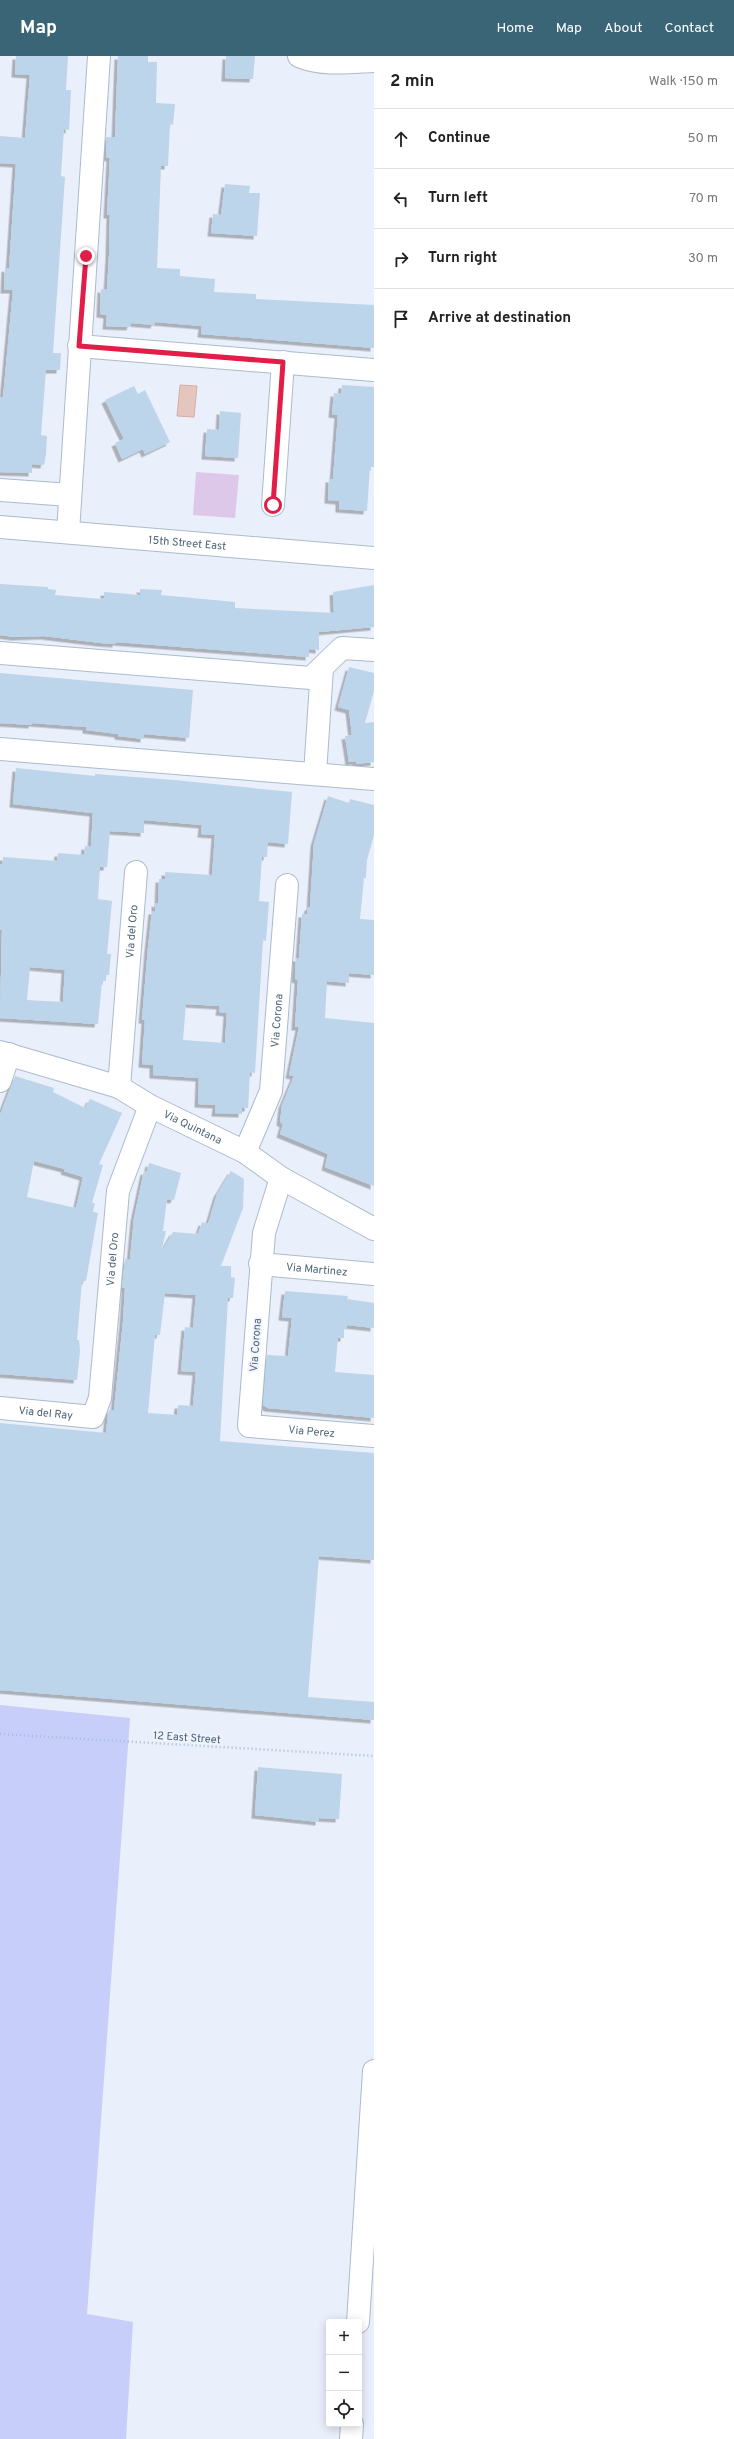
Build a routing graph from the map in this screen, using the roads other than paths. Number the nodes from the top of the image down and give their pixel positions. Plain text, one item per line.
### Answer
1 (98, 56) edge
2 (299, 56) edge
3 (374, 61) edge
4 (79, 346) junction
5 (283, 362) junction
6 (374, 370) edge
7 (0, 490) edge
8 (70, 495) junction
9 (273, 505) dead end
10 (0, 527) edge
11 (68, 532) junction
12 (374, 558) edge
13 (374, 650) edge
14 (0, 653) edge
15 (322, 668) junction
16 (0, 749) edge
17 (315, 774) junction
18 (374, 778) edge
19 (136, 872) dead end
20 (287, 885) dead end
21 (4, 1053) edge
22 (0, 1081) edge
23 (120, 1087) junction
24 (150, 1106) junction
25 (246, 1152) junction
26 (281, 1178) junction
27 (374, 1229) edge
28 (260, 1264) junction
29 (374, 1274) edge
30 (0, 1408) edge
31 (92, 1417) joint
32 (250, 1426) joint
33 (374, 1436) edge
34 (374, 2071) edge
35 (358, 2319) edge
36 (352, 2427) edge
37 (351, 2439) edge

1 - 4 street
2 - 3 street
4 - 5 street
4 - 8 street
5 - 6 street
5 - 9 street
7 - 8 street
8 - 11 street
10 - 11 street, 15th Street East
11 - 12 street, 15th Street East
13 - 15 street
14 - 15 street
15 - 17 street
16 - 17 street
17 - 18 street
19 - 23 street, Via del Oro
20 - 25 street, Via Corona
21 - 22 street
21 - 23 street, Via Quintana
23 - 24 street, Via Quintana
24 - 25 street, Via Quintana
24 - 31 street, Via del Oro
25 - 26 street, Via Quintana
26 - 27 street, Via Quintana
26 - 28 street, Via Corona
28 - 29 street, Via Martinez
28 - 32 street, Via Corona
30 - 31 street, Via del Ray
32 - 33 street, Via Perez
34 - 35 street
36 - 37 street

